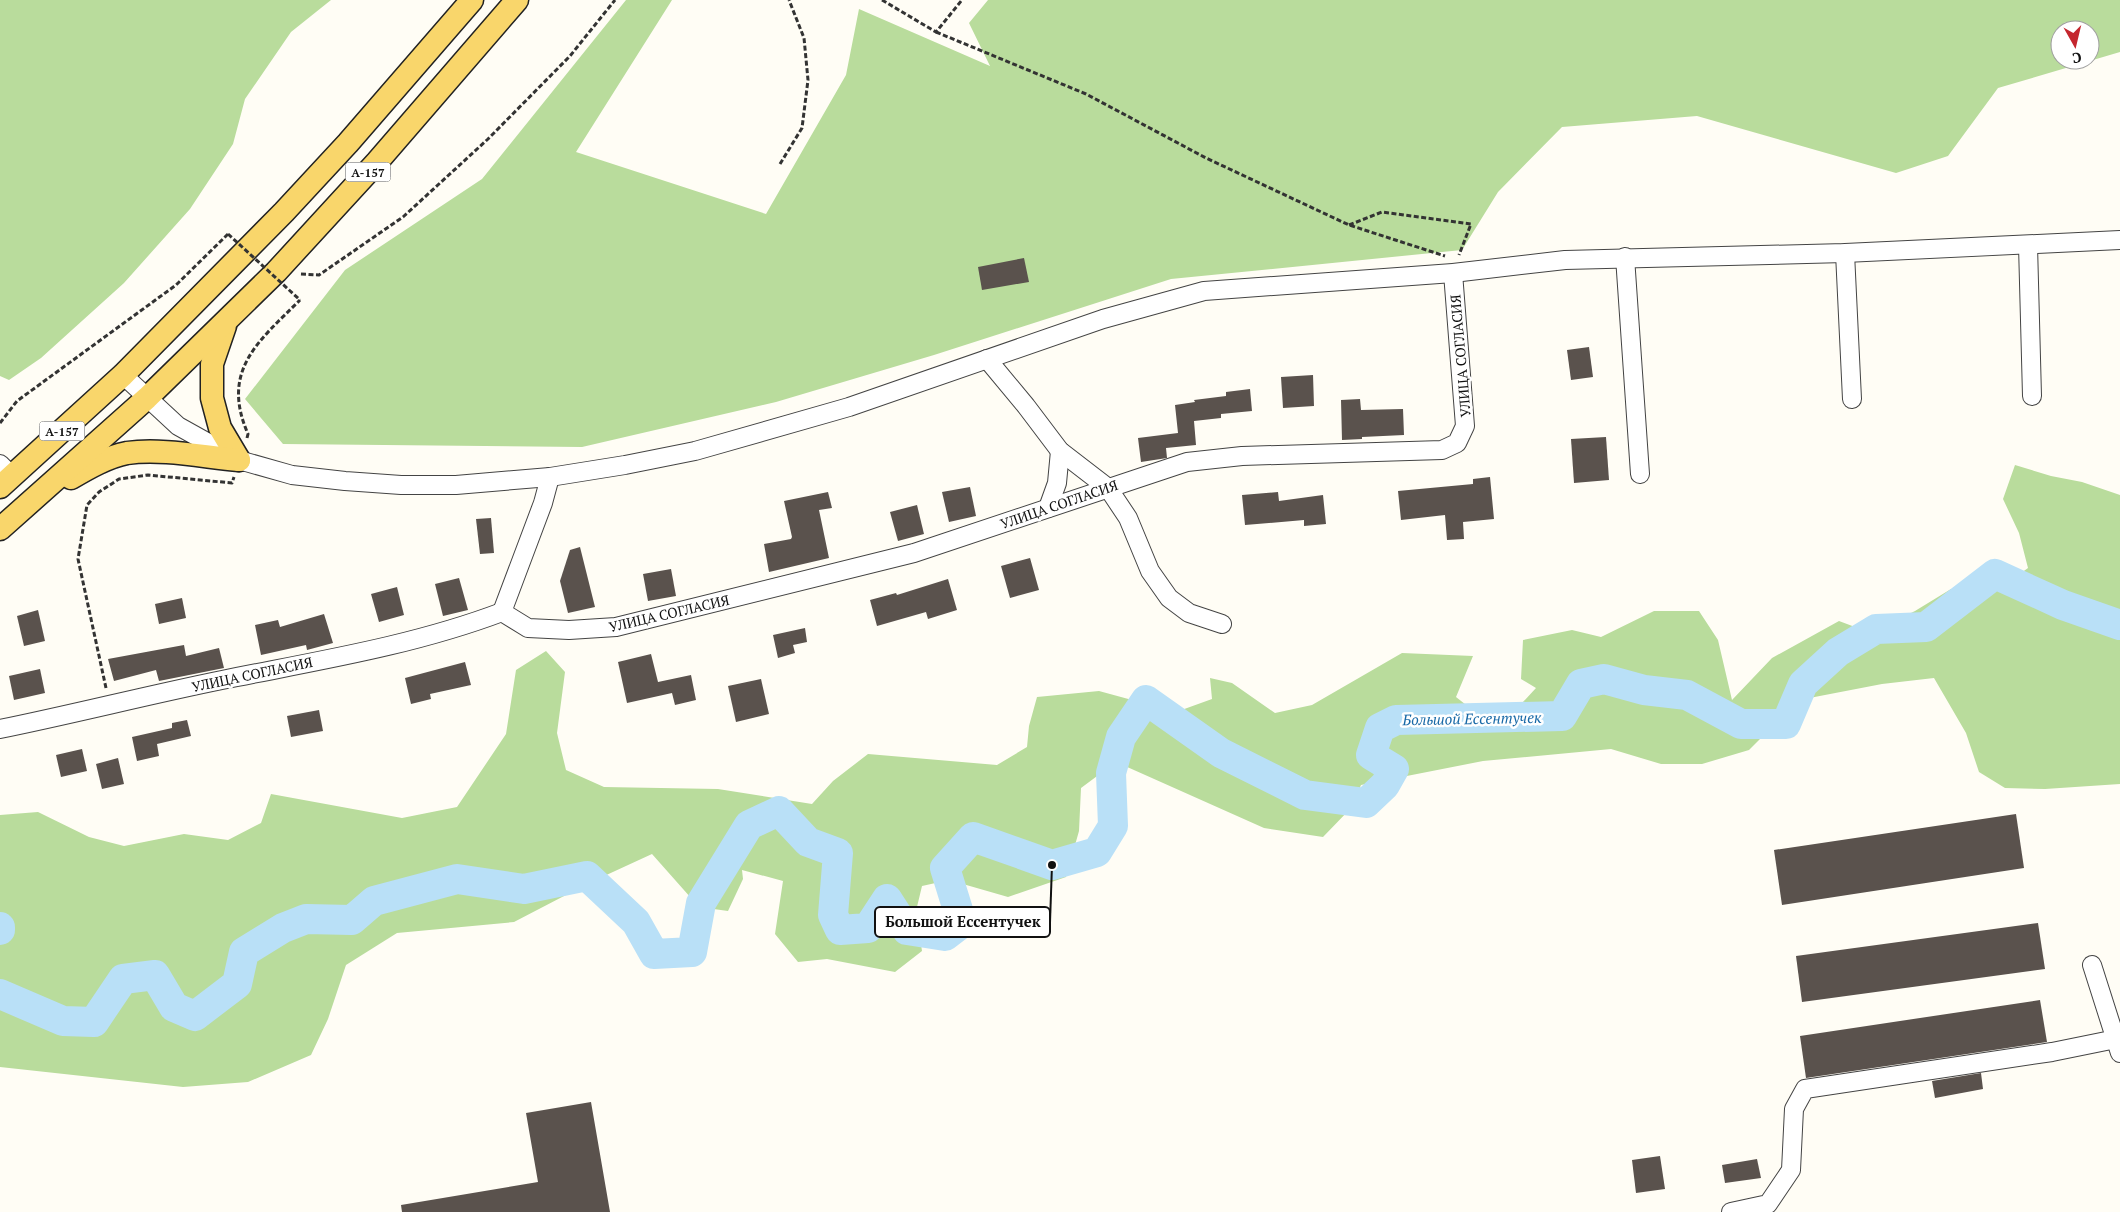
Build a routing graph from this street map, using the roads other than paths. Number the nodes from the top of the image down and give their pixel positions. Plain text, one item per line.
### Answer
1 (472, 0) edge
2 (517, 0) edge
3 (2120, 240) edge
4 (2028, 244) junction
5 (1844, 253) junction
6 (1626, 257) junction
7 (1453, 263) junction
8 (227, 320) junction
9 (988, 359) junction
10 (123, 375) junction
11 (2032, 396) dead end
12 (147, 398) junction
13 (1852, 399) dead end
14 (1060, 451) junction
15 (239, 460) junction
16 (1640, 474) dead end
17 (4, 475) edge
18 (550, 477) junction
19 (1108, 488) junction
20 (1048, 508) junction
21 (24, 509) junction
22 (0, 530) edge
23 (502, 612) junction
24 (1222, 624) dead end
25 (0, 729) edge
26 (2092, 965) dead end
27 (2118, 1046) edge
28 (1731, 1212) edge

1 - 10 main road, А-157
2 - 8 main road, А-157
3 - 4 street
4 - 5 street
4 - 11 street
5 - 6 street
5 - 13 street
6 - 7 street
6 - 16 street
7 - 9 street
7 - 19 street, УЛИЦА СОГЛАСИЯ
8 - 12 main road, А-157
8 - 15 main road
9 - 14 street
9 - 18 street
10 - 12 street
10 - 17 main road, А-157
12 - 15 street
12 - 21 main road, А-157
14 - 19 street
14 - 20 street
15 - 18 street
15 - 21 main road
18 - 23 street
19 - 20 street, УЛИЦА СОГЛАСИЯ
19 - 24 street
20 - 23 street, УЛИЦА СОГЛАСИЯ
21 - 22 main road, А-157
23 - 25 street, УЛИЦА СОГЛАСИЯ
26 - 27 street
27 - 28 street

